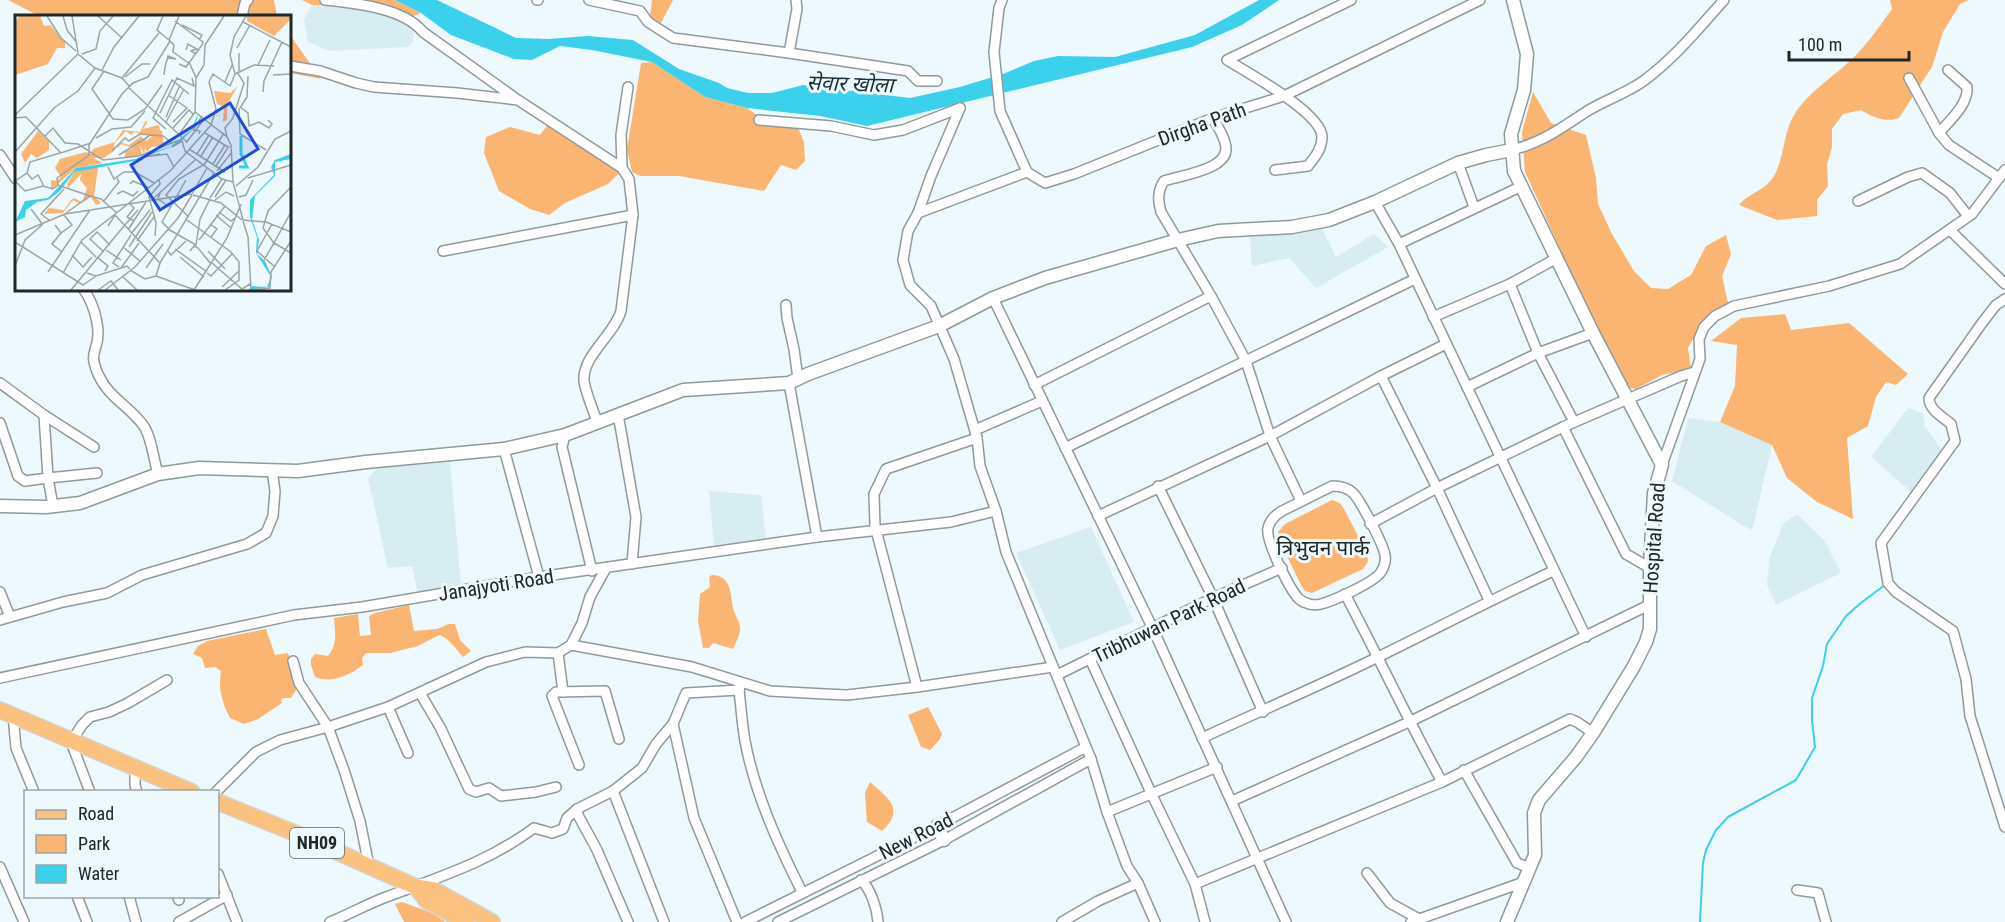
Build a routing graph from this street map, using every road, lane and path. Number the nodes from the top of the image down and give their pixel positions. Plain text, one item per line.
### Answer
1 (248, 0) edge
2 (325, 0) edge
3 (589, 0) edge
4 (796, 0) edge
5 (1002, 0) edge
6 (1351, 0) edge
7 (1480, 0) edge
8 (1513, 0) edge
9 (1724, 0) edge
10 (243, 15) edge
11 (789, 53) junction
12 (291, 66) edge
13 (1948, 70) dead end
14 (1910, 78) dead end
15 (937, 81) dead end
16 (628, 87) dead end
17 (1284, 96) junction
18 (518, 100) junction
19 (1213, 118) junction
20 (759, 120) dead end
21 (1939, 133) junction
22 (1512, 150) junction
23 (0, 155) edge
24 (1458, 163) junction
25 (622, 168) junction
26 (1275, 170) dead end
27 (1026, 172) junction
28 (2002, 174) edge
29 (15, 178) edge
30 (1521, 186) junction
31 (1858, 201) dead end
32 (1375, 202) junction
33 (1474, 207) junction
34 (918, 213) junction
35 (633, 215) junction
36 (1968, 216) junction
37 (1950, 230) junction
38 (1178, 240) junction
39 (1399, 244) junction
40 (443, 251) dead end
41 (1557, 258) junction
42 (1415, 279) junction
43 (1510, 284) junction
44 (2005, 284) edge
45 (85, 291) edge
46 (1211, 296) junction
47 (993, 298) junction
48 (2005, 299) edge
49 (786, 305) dead end
50 (1433, 317) junction
51 (939, 327) junction
52 (1593, 333) junction
53 (1446, 344) junction
54 (1538, 353) junction
55 (1246, 361) junction
56 (1694, 372) junction
57 (1381, 376) junction
58 (794, 381) junction
59 (0, 383) edge
60 (1034, 385) junction
61 (1467, 387) junction
62 (1627, 400) junction
63 (1042, 401) junction
64 (618, 414) junction
65 (44, 415) junction
66 (597, 422) junction
67 (1574, 422) junction
68 (0, 423) edge
69 (1563, 427) junction
70 (976, 434) junction
71 (565, 435) junction
72 (1270, 436) junction
73 (94, 447) dead end
74 (1065, 448) junction
75 (504, 449) junction
76 (1500, 458) junction
77 (1662, 465) junction
78 (272, 470) junction
79 (97, 473) dead end
80 (158, 474) junction
81 (48, 478) junction
82 (1158, 486) junction
83 (1437, 488) junction
84 (1301, 501) junction
85 (0, 506) edge
86 (53, 506) junction
87 (996, 511) junction
88 (1098, 516) junction
89 (1370, 524) junction
90 (877, 529) junction
91 (817, 537) junction
92 (632, 564) junction
93 (606, 568) junction
94 (1282, 568) junction
95 (1650, 568) junction
96 (592, 571) junction
97 (1553, 571) junction
98 (539, 577) junction
99 (0, 592) edge
100 (1345, 594) junction
101 (1213, 598) junction
102 (1489, 600) junction
103 (1649, 605) junction
104 (10, 617) junction
105 (0, 621) edge
106 (1152, 627) junction
107 (1586, 637) junction
108 (571, 645) junction
109 (558, 653) junction
110 (1378, 657) junction
111 (1090, 659) junction
112 (293, 661) dead end
113 (1055, 671) junction
114 (0, 678) edge
115 (167, 680) dead end
116 (740, 686) junction
117 (917, 687) junction
118 (563, 692) junction
119 (420, 693) junction
120 (388, 707) junction
121 (6, 712) edge
122 (1263, 712) junction
123 (1409, 722) junction
124 (674, 724) junction
125 (328, 727) junction
126 (1593, 733) junction
127 (1202, 738) junction
128 (619, 739) dead end
129 (71, 742) junction
130 (1086, 747) junction
131 (408, 753) dead end
132 (1091, 759) junction
133 (579, 765) dead end
134 (1217, 767) junction
135 (135, 768) junction
136 (1464, 770) junction
137 (1442, 782) junction
138 (556, 787) dead end
139 (33, 790) edge
140 (89, 790) edge
141 (136, 790) edge
142 (187, 790) edge
143 (218, 790) edge
144 (613, 790) junction
145 (1152, 795) junction
146 (1232, 801) junction
147 (219, 802) edge
148 (577, 809) junction
149 (1107, 812) junction
150 (937, 826) junction
151 (2005, 826) edge
152 (944, 840) junction
153 (1258, 858) junction
154 (369, 866) junction
155 (0, 867) edge
156 (1530, 868) junction
157 (1367, 873) dead end
158 (219, 876) edge
159 (861, 880) junction
160 (1524, 882) junction
161 (1138, 883) junction
162 (1195, 884) junction
163 (4, 887) edge
164 (416, 887) junction
165 (1797, 890) dead end
166 (802, 892) junction
167 (227, 895) junction
168 (77, 898) edge
169 (129, 898) edge
170 (1415, 921) edge
171 (24, 922) edge
172 (87, 922) edge
173 (136, 922) edge
174 (179, 922) edge
175 (237, 922) edge
176 (330, 922) edge
177 (465, 922) edge
178 (492, 922) edge
179 (628, 922) edge
180 (664, 922) edge
181 (737, 922) edge
182 (745, 922) edge
183 (778, 922) edge
184 (878, 922) edge
185 (1062, 922) edge
186 (1155, 922) edge
187 (1204, 922) edge
188 (1287, 922) edge
189 (1507, 922) edge
190 (1826, 922) edge

1 - 10 street
2 - 18 street
3 - 11 street
4 - 11 street
5 - 27 street
6 - 17 street
7 - 17 street, Dirgha Path
8 - 22 street, Hospital Road
9 - 22 street
11 - 15 street
12 - 18 street
13 - 21 street
14 - 21 street
16 - 25 street
17 - 19 street, Dirgha Path
17 - 26 street
18 - 25 street
19 - 27 street, Dirgha Path
19 - 38 street
20 - 34 street
21 - 28 street
22 - 24 street
22 - 30 street, Hospital Road
23 - 29 street
24 - 32 street
24 - 33 street
25 - 35 street
27 - 34 street
28 - 36 street
30 - 33 street
30 - 41 street, Hospital Road
31 - 36 street
32 - 38 street
32 - 39 street
33 - 39 street
34 - 51 street
35 - 40 street
35 - 66 street
36 - 37 street
37 - 44 street
37 - 56 street
38 - 46 street
38 - 47 street
39 - 42 street
41 - 43 street
41 - 52 street, Hospital Road
42 - 50 street
42 - 55 street
43 - 50 street
43 - 54 street
45 - 80 street
46 - 55 street
46 - 60 street
47 - 51 street
47 - 60 street
48 - 151 street
49 - 58 street
50 - 53 street
51 - 58 street
51 - 70 street
52 - 54 street
52 - 62 street, Hospital Road
53 - 57 street
53 - 61 street
54 - 61 street
54 - 67 street
55 - 72 street
55 - 74 street
56 - 62 street
56 - 77 street
57 - 72 street
57 - 83 street
58 - 64 street
58 - 91 street
59 - 65 street
60 - 63 street
61 - 76 street
62 - 67 street
62 - 77 street, Hospital Road
63 - 70 street
63 - 74 street
64 - 66 street
64 - 92 street
65 - 73 street
65 - 81 street
66 - 71 street
67 - 69 street
68 - 81 street
69 - 76 street
69 - 95 street
70 - 87 street
70 - 90 street
71 - 75 street
71 - 96 street
72 - 82 street
72 - 84 street
74 - 88 street
75 - 78 street
75 - 98 street
76 - 83 street
76 - 97 street
77 - 95 street, Hospital Road
78 - 80 street
78 - 104 street
79 - 81 street
80 - 86 street
81 - 86 street
82 - 88 street
82 - 101 street
83 - 89 street
83 - 102 street
84 - 89 street
84 - 94 street
85 - 86 street
87 - 90 street, Janajyoti Road
87 - 113 street
88 - 106 street
89 - 100 street
90 - 91 street, Janajyoti Road
90 - 117 street
91 - 92 street, Janajyoti Road
92 - 93 street, Janajyoti Road
93 - 96 street, Janajyoti Road
93 - 108 street
94 - 100 street
94 - 101 street, Tribhuwan Park Road
95 - 103 street, Hospital Road
96 - 98 street, Janajyoti Road
97 - 102 street
97 - 107 street
98 - 114 street, Janajyoti Road
99 - 104 street
100 - 110 street
101 - 106 street, Tribhuwan Park Road
101 - 122 street
102 - 110 street
103 - 107 street
103 - 126 street, Hospital Road
104 - 105 street
106 - 111 street, Tribhuwan Park Road
106 - 127 street
107 - 123 street
108 - 109 street
108 - 116 street, Tribhuwan Park Road
109 - 118 street
109 - 119 street
110 - 122 street
110 - 123 street
111 - 113 street, Tribhuwan Park Road
111 - 145 street
112 - 125 street
113 - 117 street, Tribhuwan Park Road
113 - 130 street
115 - 129 street
116 - 117 street, Tribhuwan Park Road
116 - 124 street
116 - 166 street
118 - 128 street
118 - 133 street
119 - 120 street
119 - 138 street
120 - 125 street
120 - 131 street
121 - 129 main road
121 - 139 street
122 - 127 street
123 - 137 street
123 - 146 street
124 - 144 street
124 - 181 street
125 - 143 street
125 - 154 street
126 - 136 street
126 - 156 street, Hospital Road
127 - 134 street
129 - 135 main road
129 - 140 street
130 - 132 street
130 - 150 street, New Road
132 - 149 street
132 - 152 street, New Road
134 - 145 street
134 - 146 street
135 - 141 street
135 - 142 main road
136 - 137 street
136 - 156 street
137 - 153 street
144 - 148 street
144 - 180 street
145 - 149 street
145 - 162 street
146 - 153 street
147 - 154 main road, NH09
148 - 164 street
148 - 179 street
149 - 161 street
150 - 152 street
150 - 166 street, New Road
152 - 159 street, New Road
153 - 162 street
153 - 188 street
154 - 164 main road, NH09
155 - 163 street
156 - 160 street, Hospital Road
157 - 170 street
158 - 167 street
159 - 183 street, New Road
159 - 184 street
160 - 170 street
160 - 189 street, Hospital Road
161 - 185 street
161 - 186 street
162 - 187 street
163 - 171 street
164 - 176 street
164 - 177 main road, NH09
164 - 178 main road, NH09
165 - 190 street
166 - 182 street, New Road
167 - 174 street
167 - 175 street
168 - 172 street
169 - 173 street

